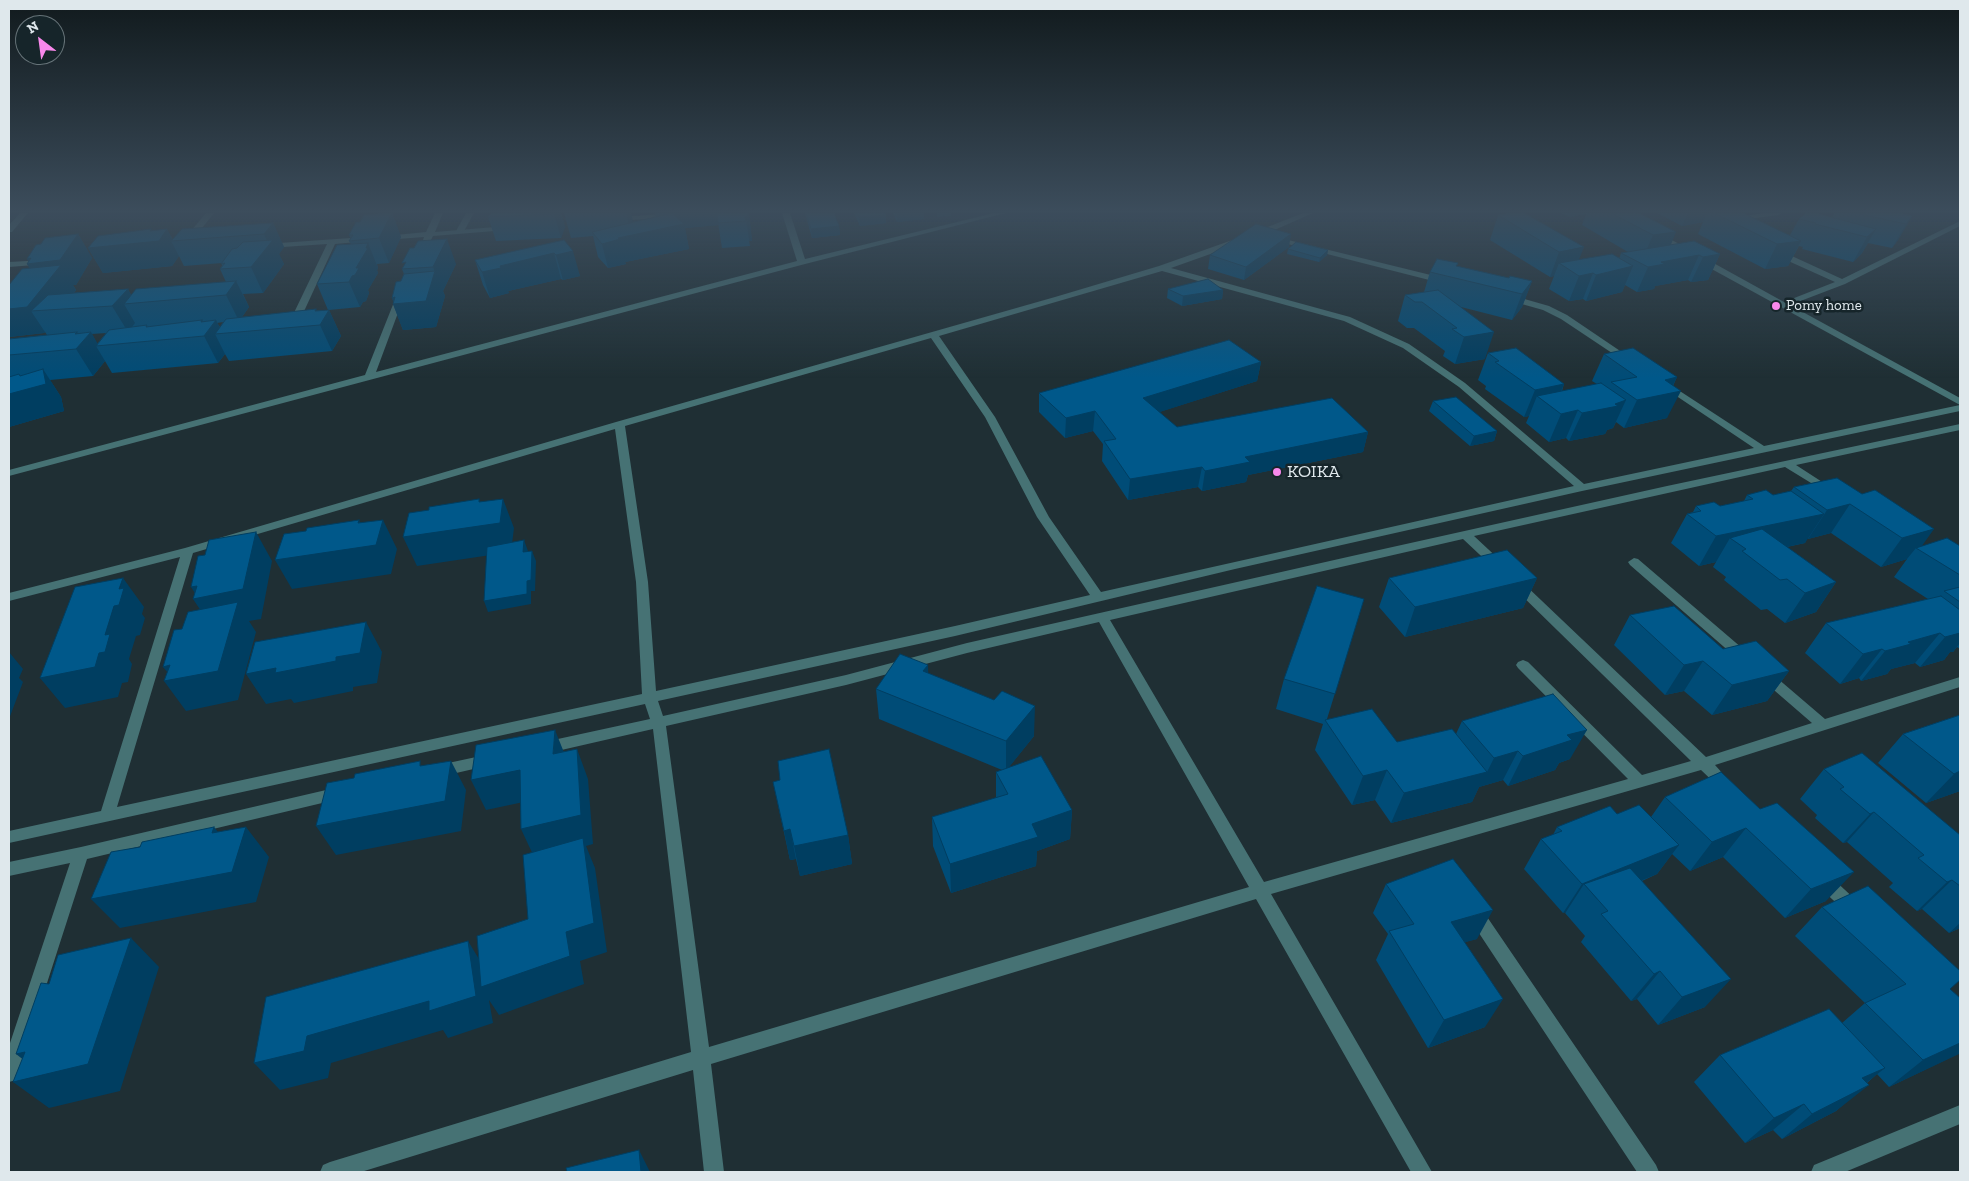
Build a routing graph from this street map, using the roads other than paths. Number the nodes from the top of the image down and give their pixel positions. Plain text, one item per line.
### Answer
1 (320, 268) edge
2 (779, 268) edge
3 (1162, 268) joint
4 (1395, 268) edge
5 (1716, 268) edge
6 (1811, 268) edge
7 (1870, 268) edge
8 (1451, 282) edge
9 (1842, 282) junction
10 (406, 283) edge
11 (1500, 295) edge
12 (1783, 305) junction
13 (284, 331) edge
14 (934, 335) junction
15 (1639, 366) edge
16 (369, 378) junction
17 (1655, 378) edge
18 (1960, 402) edge
19 (1960, 408) edge
20 (620, 424) junction
21 (1960, 427) edge
22 (1763, 450) junction
23 (1787, 464) junction
24 (9, 473) edge
25 (1582, 488) junction
26 (1836, 496) edge
27 (1516, 503) junction
28 (1534, 520) junction
29 (1466, 535) junction
30 (188, 551) junction
31 (1634, 562) dead end
32 (9, 597) edge
33 (1098, 597) junction
34 (1102, 617) junction
35 (1523, 665) dead end
36 (1960, 682) edge
37 (649, 696) junction
38 (659, 723) junction
39 (1824, 726) junction
40 (532, 751) edge
41 (503, 757) edge
42 (1704, 763) junction
43 (425, 774) edge
44 (1639, 781) junction
45 (357, 789) edge
46 (1739, 798) edge
47 (107, 815) junction
48 (9, 837) edge
49 (81, 854) junction
50 (1810, 867) edge
51 (9, 869) edge
52 (1258, 891) junction
53 (1465, 899) edge
54 (1860, 916) edge
55 (701, 1058) junction
56 (9, 1073) edge
57 (1960, 1114) edge
58 (330, 1172) edge
59 (714, 1172) edge
60 (1422, 1172) edge
61 (1649, 1172) edge
62 (1821, 1172) edge

1 - 13 street
2 - 16 street
3 - 14 street
3 - 25 street
4 - 8 street
5 - 12 street
6 - 9 street
7 - 9 street
9 - 12 street
10 - 16 street
11 - 15 street
12 - 18 street
14 - 20 street
14 - 33 street
16 - 24 street
17 - 22 street
19 - 22 street
20 - 30 street
20 - 37 street
21 - 23 street
22 - 25 street
23 - 26 street
23 - 28 street
25 - 27 street
27 - 28 street
27 - 33 street
28 - 29 street
29 - 34 street
29 - 42 street
30 - 32 street
30 - 47 street
31 - 39 street
33 - 37 street
34 - 38 street
34 - 52 street
35 - 44 street
36 - 39 street
37 - 38 street
37 - 47 street
38 - 40 street
38 - 55 street
39 - 42 street
41 - 43 street
42 - 44 street
42 - 46 street
44 - 52 street
45 - 49 street
47 - 48 street
49 - 51 street
49 - 56 street
50 - 54 street
52 - 55 street
52 - 60 street
53 - 61 street
55 - 58 street
55 - 59 street
57 - 62 street

